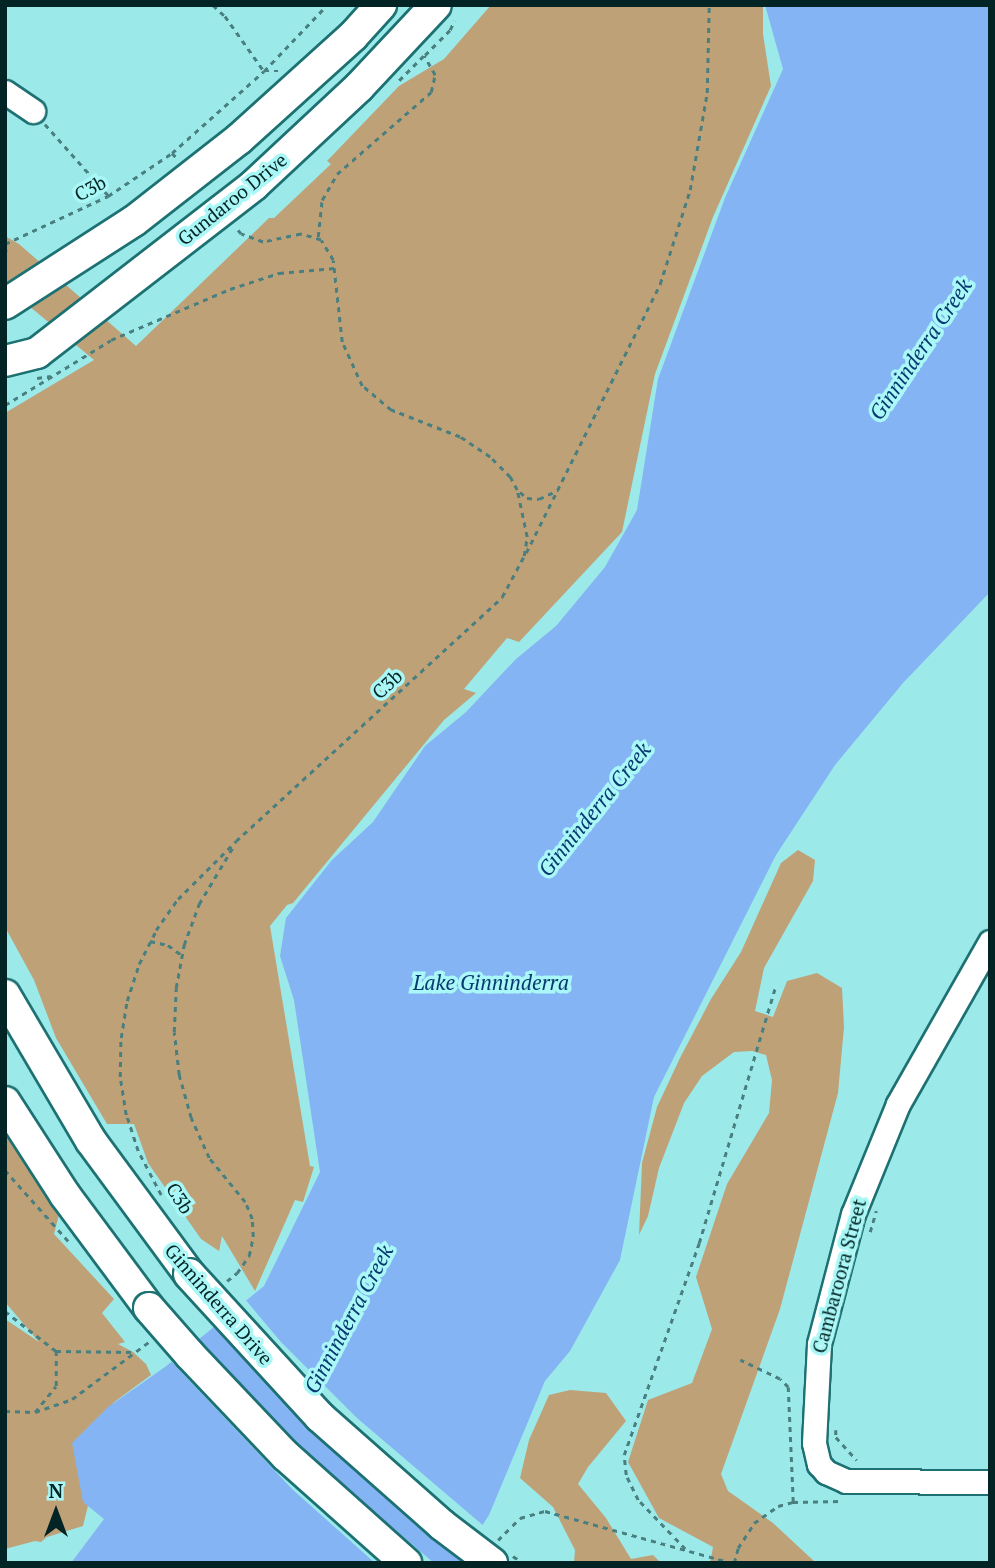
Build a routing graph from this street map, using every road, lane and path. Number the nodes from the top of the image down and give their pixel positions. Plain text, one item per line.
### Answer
1 (213, 5) edge
2 (381, 5) edge
3 (709, 5) edge
4 (327, 6) edge
5 (446, 11) edge
6 (424, 56) junction
7 (264, 71) junction
8 (399, 80) dead end
9 (5, 92) edge
10 (33, 111) joint
11 (172, 153) junction
12 (180, 161) dead end
13 (108, 195) junction
14 (235, 227) dead end
15 (318, 237) junction
16 (6, 243) edge
17 (5, 254) edge
18 (335, 268) junction
19 (5, 304) edge
20 (37, 353) junction
21 (5, 361) edge
22 (5, 372) edge
23 (5, 405) edge
24 (517, 490) junction
25 (558, 490) junction
26 (524, 556) junction
27 (236, 841) junction
28 (150, 941) junction
29 (990, 942) edge
30 (182, 955) junction
31 (775, 988) dead end
32 (5, 995) edge
33 (5, 1102) edge
34 (162, 1196) dead end
35 (880, 1199) dead end
36 (868, 1239) dead end
37 (227, 1281) dead end
38 (5, 1311) edge
39 (155, 1337) dead end
40 (56, 1351) junction
41 (135, 1352) junction
42 (740, 1360) dead end
43 (5, 1411) edge
44 (36, 1412) junction
45 (836, 1424) dead end
46 (865, 1462) dead end
47 (990, 1482) edge
48 (685, 1549) junction
49 (493, 1554) edge
50 (406, 1563) edge
51 (734, 1563) edge

1 - 7 path
2 - 19 main road
3 - 25 path
4 - 7 path, C3b
5 - 6 path
5 - 20 main road, Gundaroo Drive
6 - 8 path
6 - 15 path
7 - 11 path, C3b
9 - 10 street
10 - 13 path
11 - 12 path
11 - 13 path, C3b
13 - 16 path, C3b
14 - 15 path
15 - 18 path, C3b
16 - 17 path
18 - 23 path
18 - 24 path, C3b
20 - 21 main road, Gundaroo Drive
20 - 22 main road
24 - 25 path
24 - 26 path, C3b
25 - 26 path
26 - 27 path, C3b
27 - 28 path, C3b
27 - 30 path
28 - 30 path
28 - 34 path, C3b
29 - 47 street, Cambaroora Street
30 - 37 path
31 - 48 path
32 - 49 main road, Ginninderra Drive, bridge
33 - 50 main road, bridge
35 - 36 path
38 - 40 path
39 - 41 path
40 - 41 path
40 - 44 path
41 - 44 path
42 - 51 path
43 - 44 path
45 - 46 path
48 - 49 path
48 - 51 path

